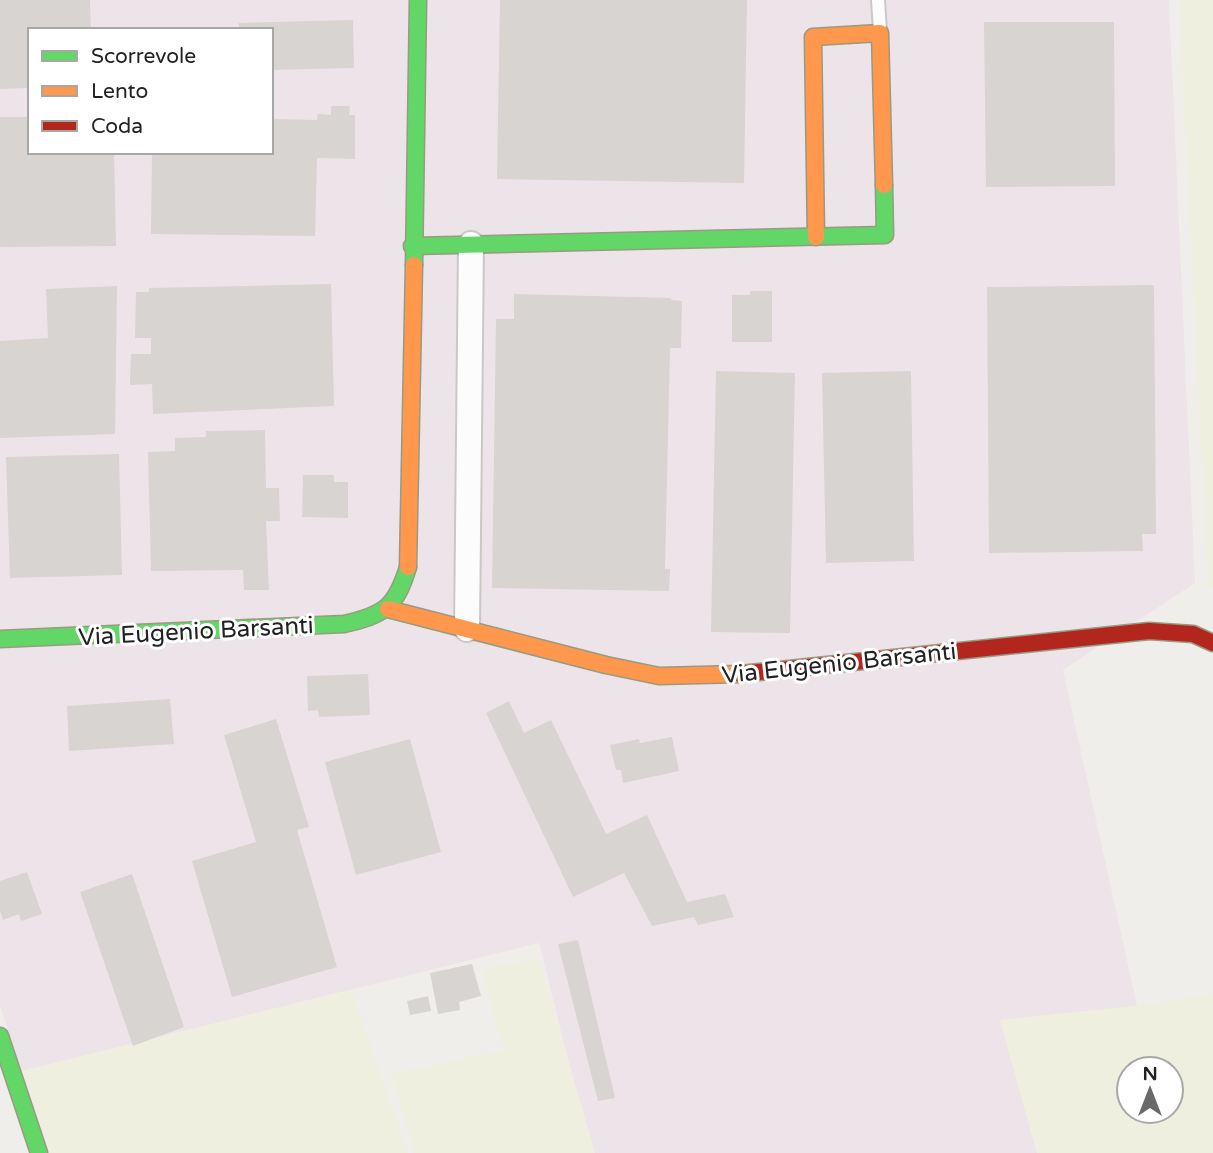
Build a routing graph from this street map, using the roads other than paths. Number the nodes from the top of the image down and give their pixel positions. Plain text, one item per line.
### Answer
1 (418, 0) edge
2 (878, 0) edge
3 (880, 33) junction
4 (816, 237) junction
5 (471, 244) junction
6 (412, 246) junction
7 (388, 609) junction
8 (467, 629) junction
9 (0, 639) edge
10 (1213, 643) edge
11 (0, 1036) edge
12 (39, 1153) edge

1 - 6 street
2 - 3 lane
3 - 4 street
3 - 4 street
4 - 5 street
5 - 6 street
5 - 8 street
6 - 7 street
7 - 8 street, Via Eugenio Barsanti
7 - 9 street, Via Eugenio Barsanti
8 - 10 street, Via Eugenio Barsanti
11 - 12 street

